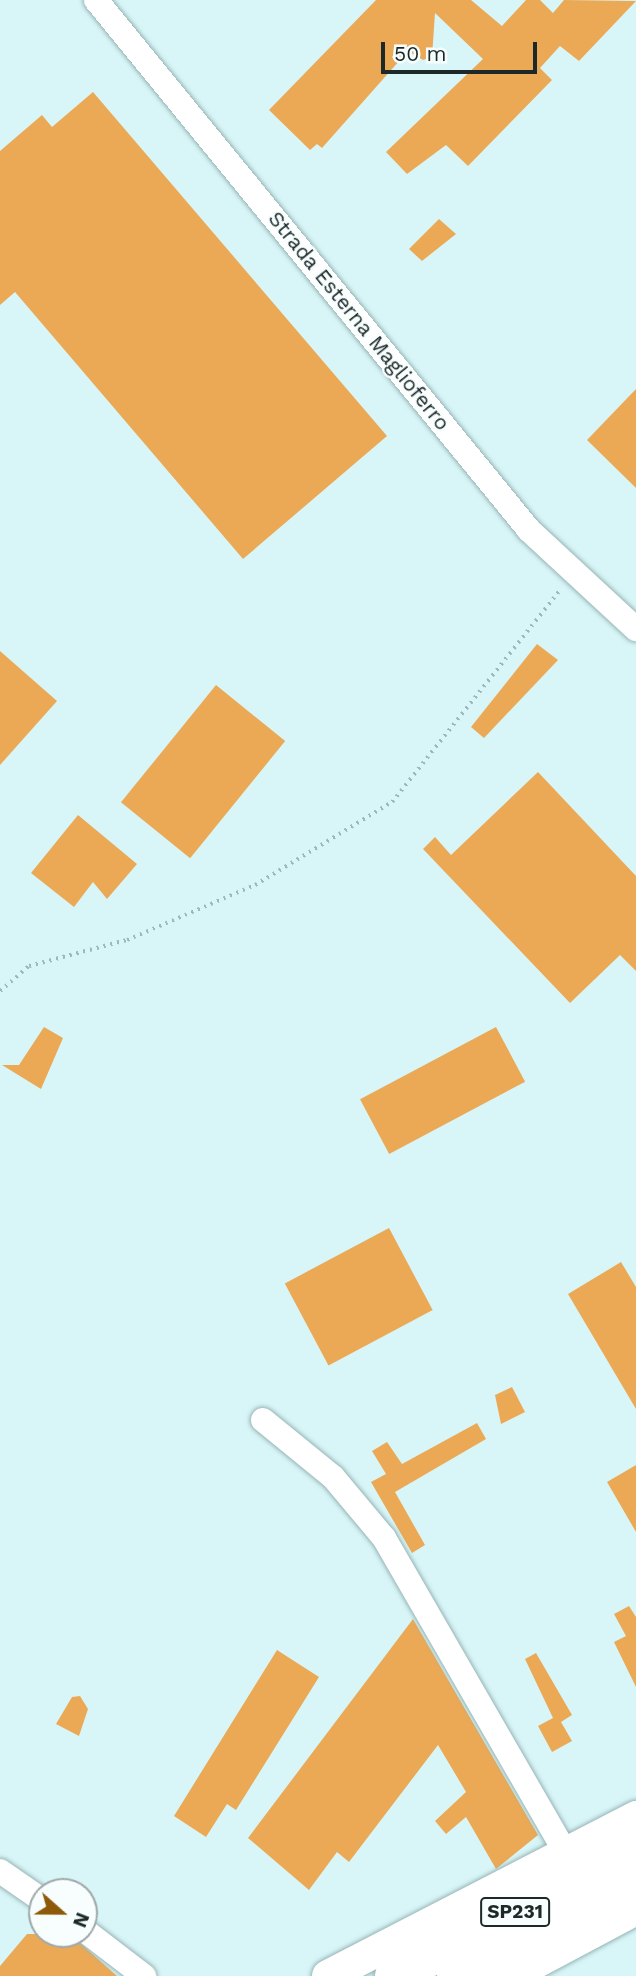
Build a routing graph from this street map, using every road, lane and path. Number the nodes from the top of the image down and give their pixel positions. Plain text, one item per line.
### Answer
1 (96, 0) edge
2 (575, 572) junction
3 (636, 629) edge
4 (0, 990) edge
5 (262, 1420) dead end
6 (636, 1817) edge
7 (636, 1849) edge
8 (566, 1853) junction
9 (0, 1871) edge
10 (636, 1883) edge
11 (28, 1890) edge
12 (636, 1909) edge
13 (98, 1941) edge
14 (144, 1976) edge
15 (328, 1976) edge
16 (394, 1976) edge
17 (456, 1976) edge
18 (510, 1976) edge

1 - 2 street, Strada Esterna Maglioferro
2 - 3 street, Strada Esterna Maglioferro
2 - 4 path
5 - 8 street
6 - 8 street
7 - 16 highway, SP231
8 - 15 street
9 - 11 street
10 - 17 highway, SP231
12 - 18 street
13 - 14 street

